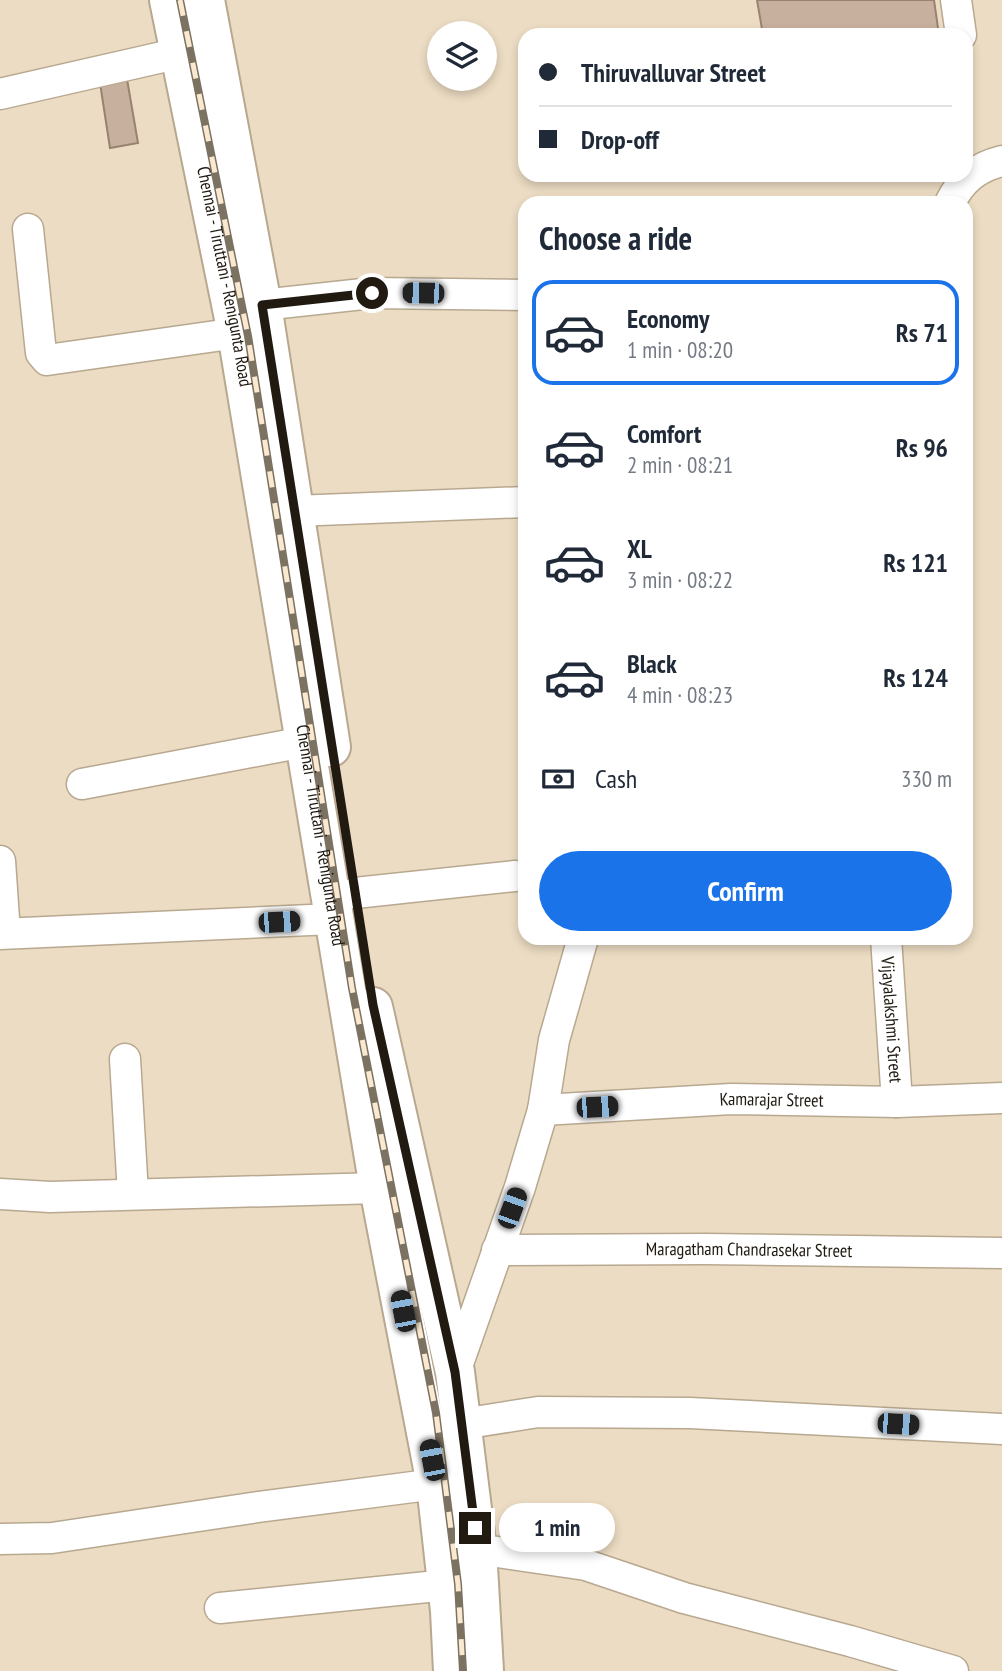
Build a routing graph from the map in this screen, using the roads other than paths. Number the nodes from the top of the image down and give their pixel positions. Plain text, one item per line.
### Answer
1 (169, 0) edge
2 (205, 0) edge
3 (956, 0) edge
4 (960, 28) edge
5 (180, 53) junction
6 (0, 94) edge
7 (1002, 161) edge
8 (973, 173) edge
9 (29, 229) dead end
10 (518, 295) edge
11 (262, 305) junction
12 (237, 333) junction
13 (260, 385) junction
14 (518, 502) edge
15 (294, 511) junction
16 (304, 742) junction
17 (82, 783) dead end
18 (0, 860) edge
19 (514, 876) dead end
20 (344, 906) junction
21 (2, 933) edge
22 (581, 945) edge
23 (886, 945) edge
24 (125, 1059) dead end
25 (1002, 1098) edge
26 (897, 1102) junction
27 (543, 1110) junction
28 (379, 1188) junction
29 (0, 1194) edge
30 (133, 1194) junction
31 (497, 1250) junction
32 (1002, 1253) edge
33 (455, 1372) junction
34 (462, 1424) junction
35 (1002, 1429) edge
36 (436, 1484) junction
37 (0, 1539) edge
38 (460, 1548) junction
39 (447, 1585) junction
40 (220, 1608) dead end
41 (453, 1671) edge
42 (484, 1671) edge
43 (953, 1671) edge

1 - 5 highway, Chennai - Tiruttani - Renigunta Road
2 - 11 highway, Chennai - Tiruttani - Renigunta Road
3 - 4 street
5 - 6 street
5 - 12 highway, Chennai - Tiruttani - Renigunta Road
7 - 8 street
9 - 12 street
10 - 11 street
11 - 13 highway, Chennai - Tiruttani - Renigunta Road
12 - 13 highway, Chennai - Tiruttani - Renigunta Road
13 - 15 highway, Chennai - Tiruttani - Renigunta Road
13 - 16 highway, Chennai - Tiruttani - Renigunta Road
14 - 15 street
15 - 20 highway, Chennai - Tiruttani - Renigunta Road
16 - 17 street
16 - 20 highway, Chennai - Tiruttani - Renigunta Road
18 - 21 street
19 - 20 street
20 - 21 street
20 - 28 highway, Chennai - Tiruttani - Renigunta Road
20 - 33 highway, Chennai - Tiruttani - Renigunta Road
22 - 27 street
23 - 26 street, Vijayalakshmi Street
24 - 30 street
25 - 26 street, Kamarajar Street
26 - 27 street, Kamarajar Street
27 - 31 street
28 - 30 street
28 - 36 highway, Chennai - Tiruttani - Renigunta Road
29 - 30 street
31 - 32 street, Maragatham Chandrasekar Street
31 - 33 street
33 - 34 highway, Chennai - Tiruttani - Renigunta Road
34 - 35 street
34 - 38 highway, Chennai - Tiruttani - Renigunta Road
36 - 37 street
36 - 38 highway, Chennai - Tiruttani - Renigunta Road
38 - 39 highway, Chennai - Tiruttani - Renigunta Road
38 - 42 highway, Chennai - Tiruttani - Renigunta Road
38 - 43 street
39 - 40 street
39 - 41 highway, Chennai - Tiruttani - Renigunta Road

